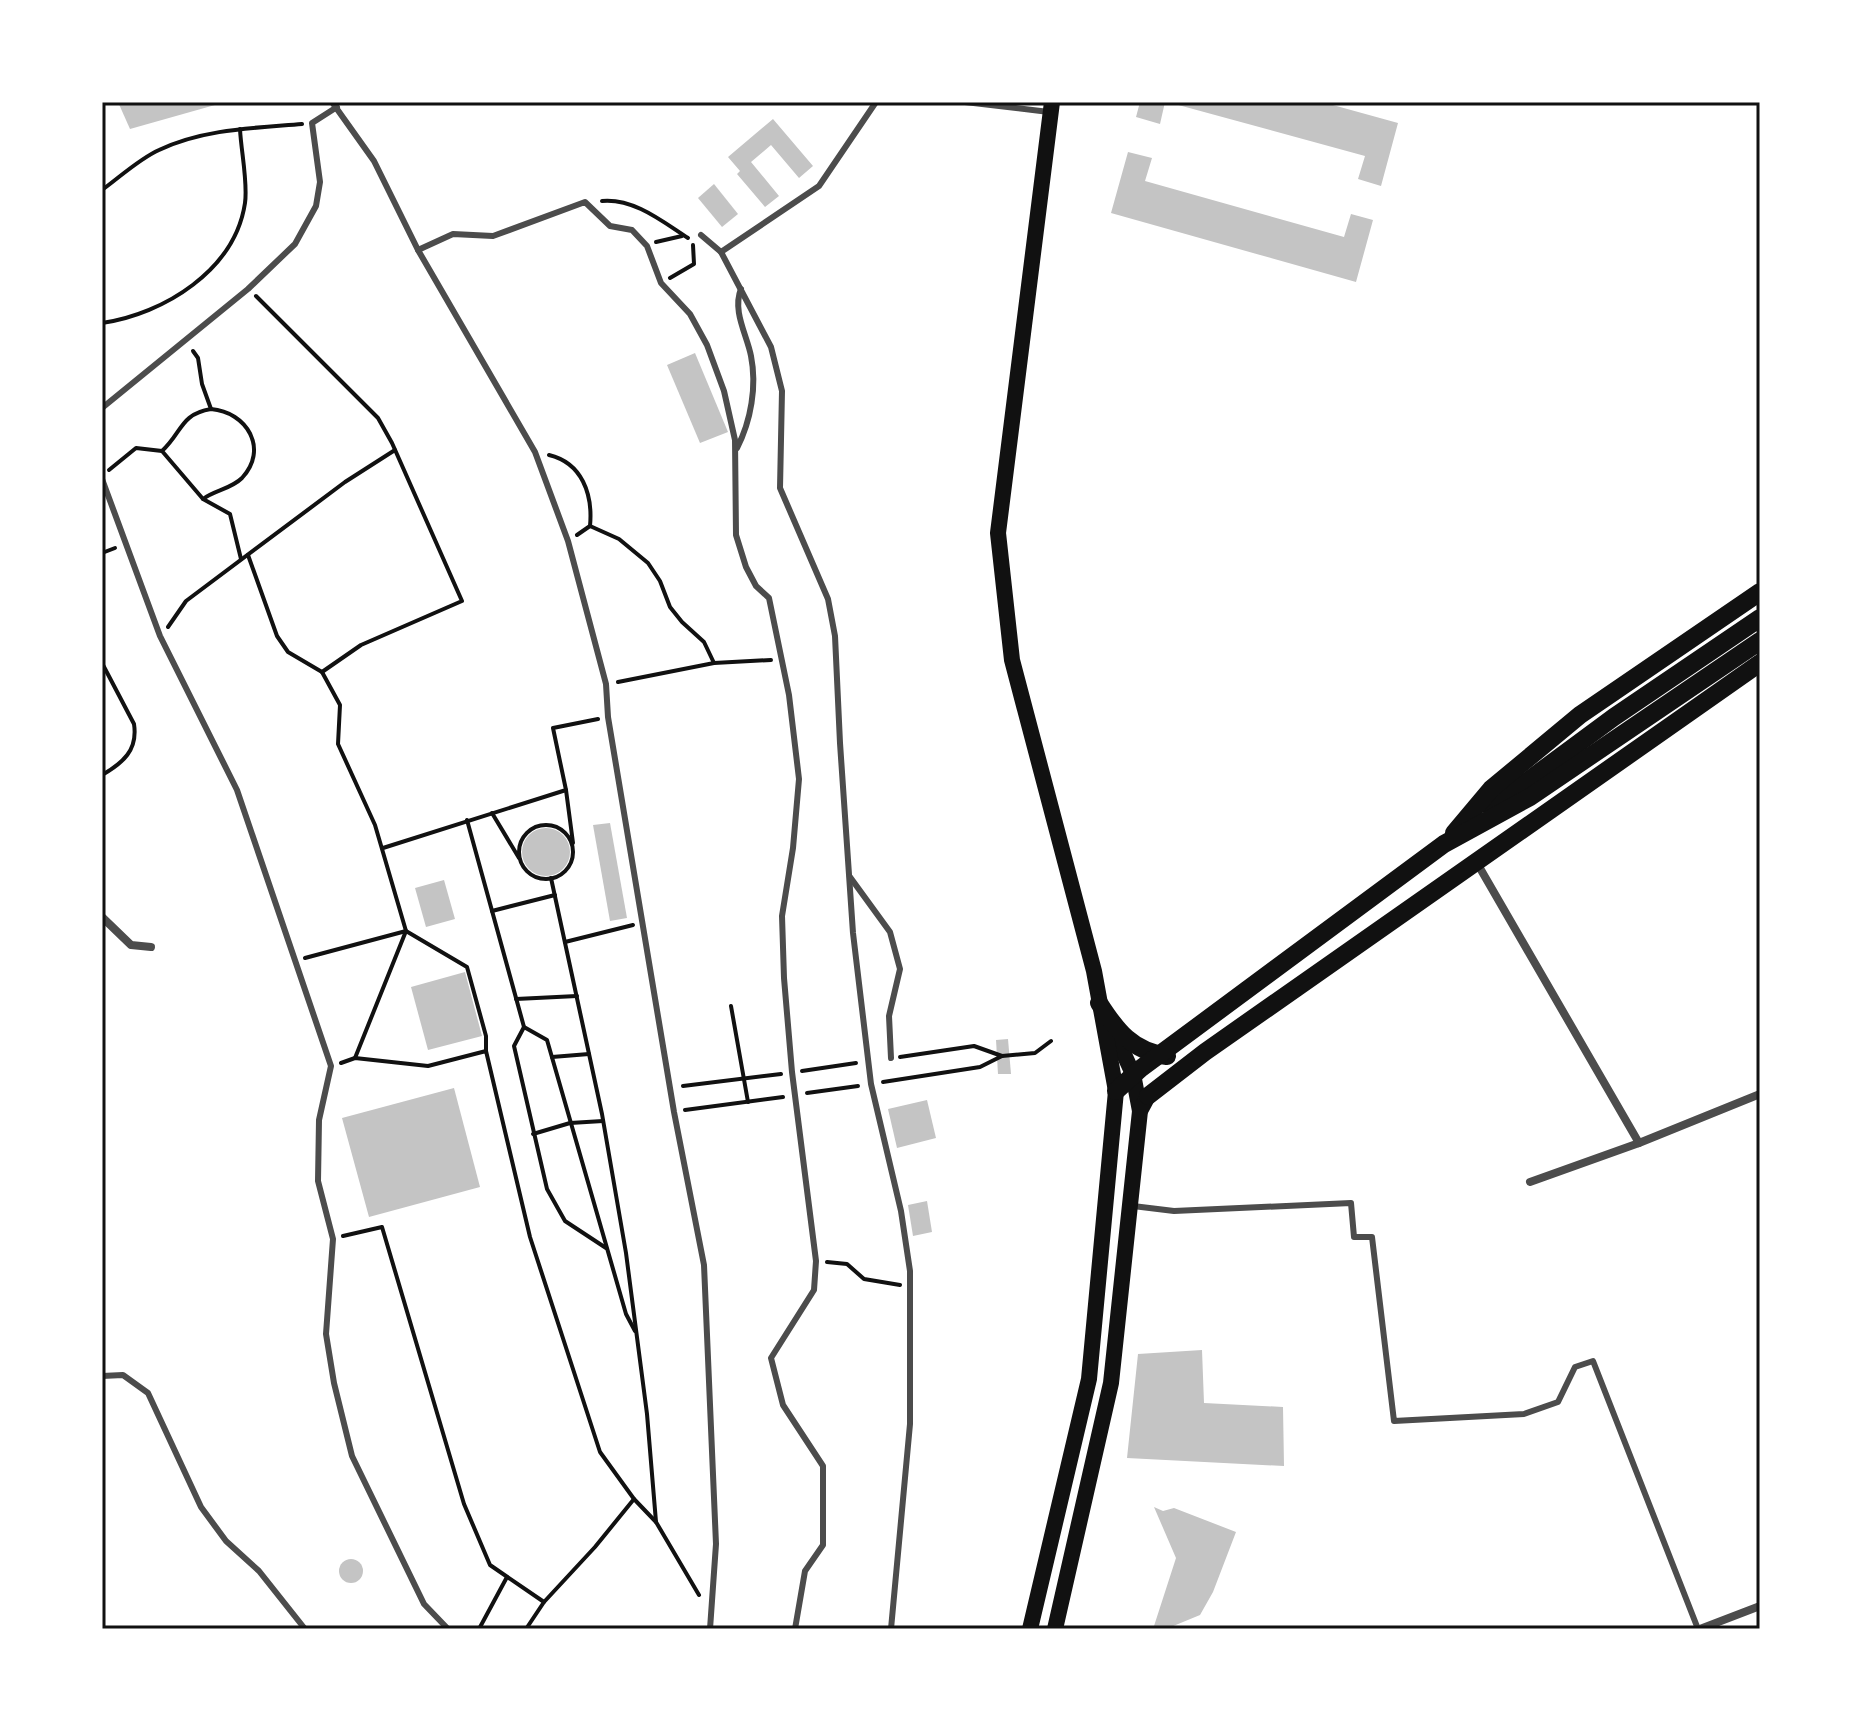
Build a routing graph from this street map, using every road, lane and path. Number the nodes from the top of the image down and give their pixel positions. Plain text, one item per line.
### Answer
1 (876, 102) edge
2 (965, 102) edge
3 (334, 105) edge
4 (1051, 107) edge
5 (312, 123) junction
6 (240, 129) junction
7 (102, 190) edge
8 (585, 202) junction
9 (701, 235) dead end
10 (684, 236) junction
11 (647, 246) junction
12 (418, 250) junction
13 (721, 252) junction
14 (661, 283) junction
15 (248, 289) junction
16 (741, 289) junction
17 (102, 323) edge
18 (186, 341) junction
19 (102, 408) edge
20 (211, 409) junction
21 (395, 450) junction
22 (162, 451) junction
23 (735, 451) junction
24 (535, 452) junction
25 (102, 477) edge
26 (203, 499) junction
27 (590, 526) junction
28 (568, 541) junction
29 (248, 555) junction
30 (241, 560) junction
31 (1760, 592) edge
32 (1760, 618) edge
33 (160, 636) junction
34 (1760, 641) edge
35 (782, 660) junction
36 (102, 663) edge
37 (714, 663) junction
38 (1760, 663) edge
39 (322, 672) junction
40 (1760, 672) edge
41 (104, 673) edge
42 (1760, 680) edge
43 (606, 684) junction
44 (1705, 704) junction
45 (608, 717) junction
46 (102, 775) edge
47 (566, 790) junction
48 (492, 813) junction
49 (467, 820) junction
50 (1444, 844) junction
51 (383, 848) junction
52 (573, 848) junction
53 (1476, 863) junction
54 (522, 864) junction
55 (849, 875) junction
56 (551, 878) junction
57 (555, 895) junction
58 (492, 911) junction
59 (102, 917) edge
60 (643, 923) junction
61 (406, 931) junction
62 (565, 942) junction
63 (151, 947) dead end
64 (295, 960) junction
65 (577, 996) junction
66 (516, 999) junction
67 (1099, 1003) junction
68 (731, 1006) dead end
69 (524, 1027) junction
70 (1051, 1041) dead end
71 (486, 1051) junction
72 (1205, 1052) junction
73 (589, 1054) junction
74 (1159, 1055) junction
75 (1002, 1056) junction
76 (552, 1057) junction
77 (355, 1058) junction
78 (891, 1058) joint
79 (869, 1061) junction
80 (331, 1066) junction
81 (792, 1072) junction
82 (1133, 1074) junction
83 (745, 1079) junction
84 (871, 1084) junction
85 (671, 1088) junction
86 (1116, 1091) junction
87 (1760, 1094) edge
88 (796, 1095) junction
89 (748, 1103) junction
90 (1144, 1104) junction
91 (674, 1112) junction
92 (603, 1121) junction
93 (570, 1123) junction
94 (533, 1134) junction
95 (1639, 1143) junction
96 (1530, 1182) dead end
97 (1130, 1206) junction
98 (333, 1239) junction
99 (607, 1249) junction
100 (816, 1261) junction
101 (910, 1287) junction
102 (637, 1337) junction
103 (102, 1376) edge
104 (634, 1499) junction
105 (656, 1522) junction
106 (507, 1577) junction
107 (544, 1602) junction
108 (1760, 1606) edge
109 (713, 1619) junction
110 (305, 1629) edge
111 (448, 1629) edge
112 (479, 1629) edge
113 (526, 1629) edge
114 (710, 1629) edge
115 (795, 1629) edge
116 (891, 1629) edge
117 (1030, 1629) edge
118 (1055, 1629) edge
119 (1699, 1629) edge

1 - 13 lane
2 - 4 lane
3 - 5 lane
3 - 12 lane
4 - 67 main road
5 - 6 path
5 - 15 lane
6 - 7 path
6 - 17 path
8 - 10 path
8 - 11 lane
8 - 12 lane
9 - 13 lane
10 - 11 path
10 - 14 path
11 - 14 lane
12 - 24 lane
13 - 16 lane
14 - 23 lane
15 - 18 lane
15 - 21 path
16 - 23 lane
16 - 55 lane
18 - 19 lane
18 - 20 path
20 - 22 path
20 - 26 path
21 - 29 path
21 - 39 path
22 - 25 path
22 - 26 path
23 - 35 lane
24 - 27 path
24 - 28 lane
25 - 33 lane
26 - 30 path
27 - 28 path
27 - 37 path
28 - 43 lane
29 - 30 path
29 - 39 path
30 - 33 path
31 - 50 main road
32 - 50 main road
33 - 64 lane
34 - 50 main road
35 - 37 path
35 - 81 lane
36 - 41 path
37 - 43 path
38 - 44 main road
39 - 51 path
40 - 44 main road
41 - 46 path
42 - 44 main road
43 - 45 lane
44 - 53 main road
45 - 47 path
45 - 60 lane
47 - 48 path
47 - 52 path
48 - 49 path
48 - 54 path
49 - 51 path
49 - 58 path
50 - 74 main road
51 - 61 path
52 - 54 path
52 - 56 path
53 - 72 main road
53 - 95 street
54 - 56 path
55 - 78 lane
55 - 79 lane
56 - 57 path
57 - 58 path
57 - 62 path
58 - 66 path
59 - 63 street
60 - 62 path
60 - 85 lane
61 - 64 path
61 - 71 path
61 - 77 path
62 - 65 path
64 - 80 lane
65 - 66 path
65 - 73 path
66 - 69 path
67 - 74 main road
67 - 82 main road
67 - 86 main road
68 - 83 path
69 - 76 path
69 - 94 path
70 - 75 path
71 - 77 path
71 - 104 path
72 - 74 main road
72 - 90 main road
73 - 76 path
73 - 92 path
74 - 82 main road
75 - 78 path
75 - 84 path
76 - 93 path
77 - 80 path
79 - 81 path
79 - 84 lane
80 - 98 lane
81 - 83 path
81 - 88 lane
82 - 86 main road
82 - 90 main road
83 - 85 path
83 - 89 path
84 - 88 path
84 - 101 lane
85 - 91 lane
86 - 117 main road
87 - 95 street
88 - 89 path
88 - 100 lane
89 - 91 path
90 - 97 main road
91 - 109 lane
92 - 93 path
92 - 102 path
93 - 94 path
93 - 99 path
94 - 99 path
95 - 96 street
97 - 118 main road
97 - 119 lane
98 - 106 path
98 - 111 lane
99 - 102 path
100 - 101 path
100 - 115 lane
101 - 116 lane
102 - 105 path
103 - 110 lane
104 - 105 path
104 - 107 path
105 - 109 path
106 - 107 path
106 - 112 path
107 - 113 path
108 - 119 street
109 - 114 lane

